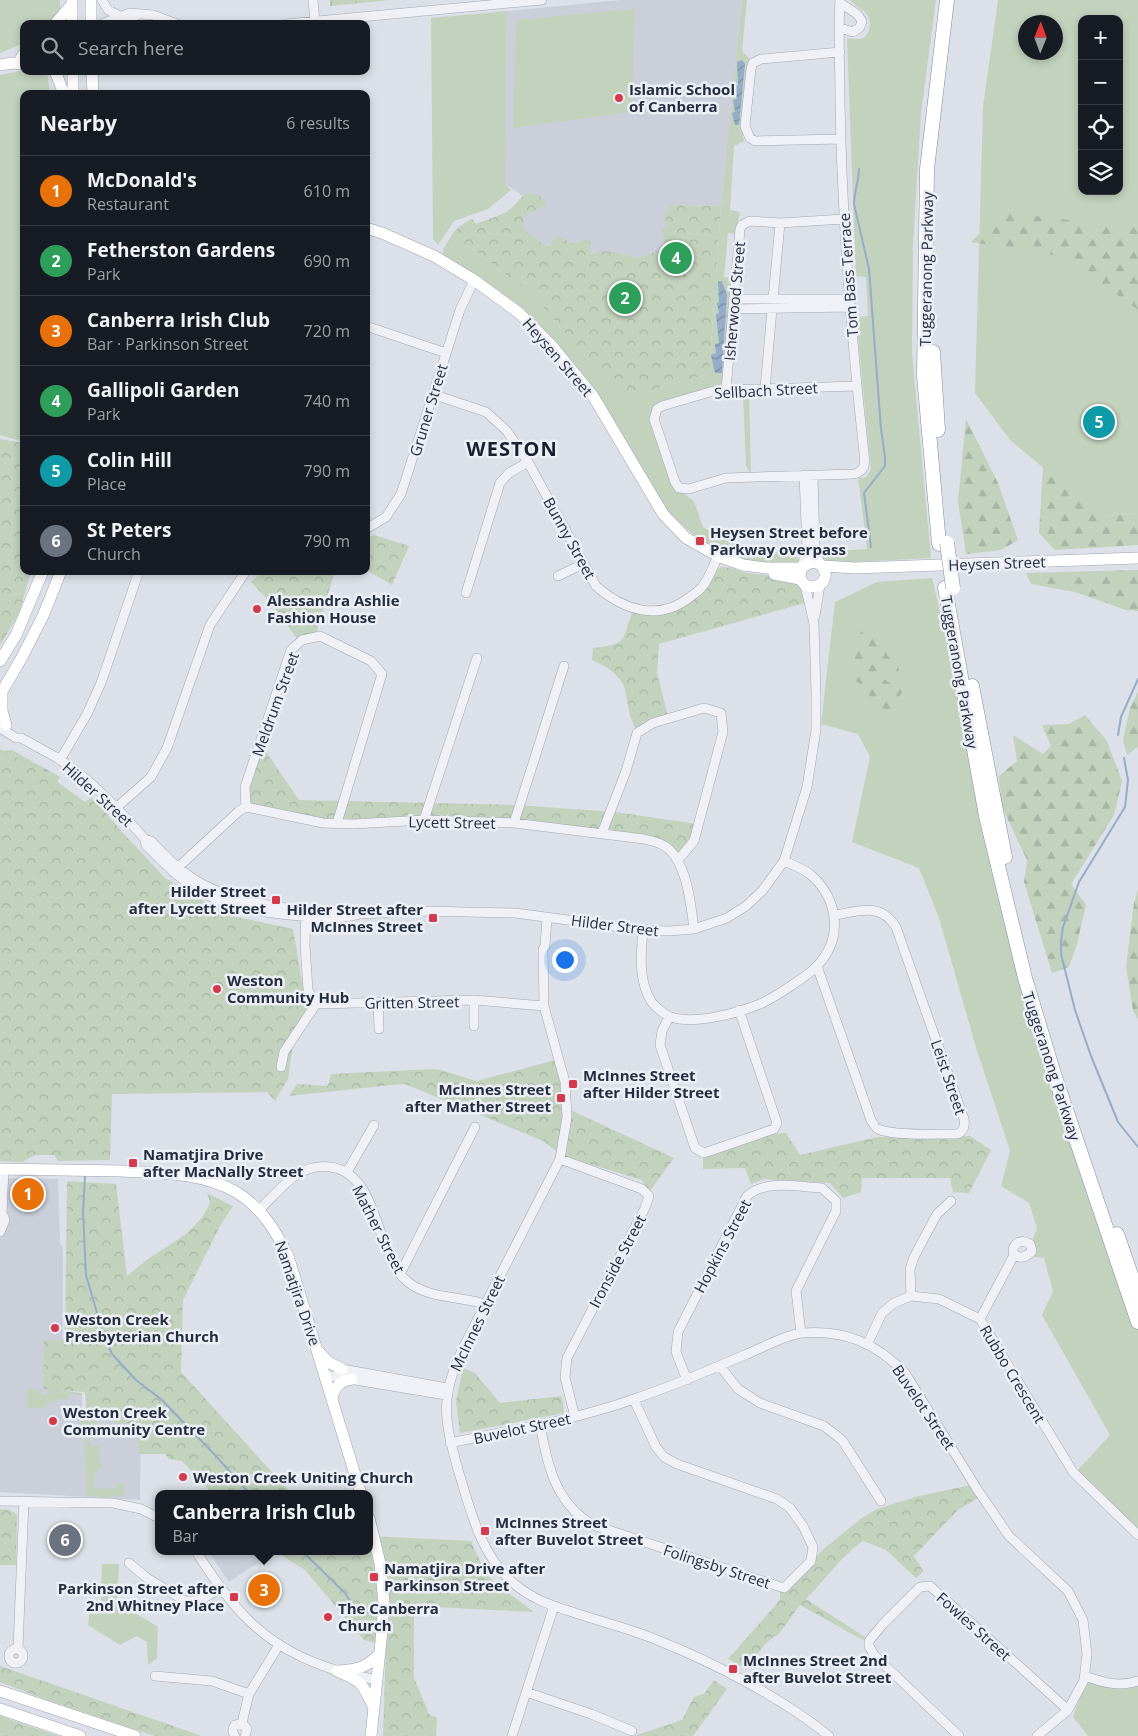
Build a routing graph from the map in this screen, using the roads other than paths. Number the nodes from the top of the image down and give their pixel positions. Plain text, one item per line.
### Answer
1 (91, 0) edge
2 (102, 0) edge
3 (314, 0) edge
4 (542, 0) edge
5 (946, 0) edge
6 (955, 0) edge
7 (72, 2) edge
8 (840, 2) edge
9 (58, 20) edge
10 (72, 20) edge
11 (91, 20) edge
12 (120, 20) edge
13 (166, 20) edge
14 (315, 20) edge
15 (326, 20) edge
16 (840, 28) junction
17 (840, 52) junction
18 (20, 59) edge
19 (0, 65) edge
20 (57, 75) edge
21 (73, 75) edge
22 (92, 75) edge
23 (62, 90) edge
24 (73, 90) edge
25 (93, 90) edge
26 (841, 139) junction
27 (844, 219) junction
28 (780, 223) junction
29 (370, 229) edge
30 (474, 280) junction
31 (734, 299) junction
32 (850, 303) junction
33 (772, 304) junction
34 (733, 309) junction
35 (370, 327) edge
36 (446, 353) junction
37 (857, 386) junction
38 (765, 389) junction
39 (726, 390) junction
40 (432, 394) junction
41 (528, 462) junction
42 (808, 475) junction
43 (370, 527) edge
44 (943, 544) junction
45 (1138, 558) edge
46 (717, 559) junction
47 (583, 564) junction
48 (821, 565) junction
49 (855, 568) junction
50 (802, 574) junction
51 (41, 575) edge
52 (59, 575) edge
53 (138, 575) edge
54 (243, 575) edge
55 (558, 576) dead end
56 (822, 583) junction
57 (949, 588) junction
58 (466, 593) dead end
59 (814, 624) junction
60 (477, 658) dead end
61 (0, 661) edge
62 (564, 666) dead end
63 (1, 693) edge
64 (2, 727) edge
65 (60, 760) junction
66 (117, 807) junction
67 (246, 807) junction
68 (424, 820) junction
69 (337, 823) junction
70 (514, 823) junction
71 (602, 833) junction
72 (678, 860) junction
73 (784, 861) junction
74 (175, 870) junction
75 (305, 913) junction
76 (835, 915) junction
77 (543, 916) junction
78 (694, 929) junction
79 (643, 930) junction
80 (817, 966) junction
81 (474, 1000) junction
82 (378, 1002) junction
83 (316, 1004) junction
84 (544, 1006) junction
85 (739, 1010) junction
86 (669, 1017) junction
87 (474, 1026) dead end
88 (379, 1029) dead end
89 (281, 1067) dead end
90 (374, 1125) dead end
91 (476, 1127) dead end
92 (560, 1159) junction
93 (2, 1169) edge
94 (347, 1172) junction
95 (951, 1201) dead end
96 (259, 1210) junction
97 (2, 1221) edge
98 (1014, 1255) dead end
99 (400, 1274) junction
100 (1138, 1294) edge
101 (911, 1296) junction
102 (485, 1304) junction
103 (980, 1319) junction
104 (1138, 1322) edge
105 (802, 1333) junction
106 (868, 1343) junction
107 (318, 1350) junction
108 (720, 1366) junction
109 (342, 1369) junction
110 (323, 1370) junction
111 (352, 1378) junction
112 (687, 1380) junction
113 (447, 1392) junction
114 (332, 1399) junction
115 (634, 1400) junction
116 (575, 1417) junction
117 (540, 1424) junction
118 (450, 1443) junction
119 (360, 1490) edge
120 (0, 1501) edge
121 (24, 1501) junction
122 (881, 1501) dead end
123 (155, 1516) edge
124 (373, 1534) edge
125 (1138, 1535) edge
126 (199, 1555) edge
127 (129, 1563) dead end
128 (220, 1588) junction
129 (554, 1606) junction
130 (279, 1644) junction
131 (18, 1648) dead end
132 (380, 1654) junction
133 (337, 1671) junction
134 (155, 1676) dead end
135 (1085, 1676) junction
136 (377, 1680) junction
137 (1138, 1681) edge
138 (0, 1691) edge
139 (526, 1692) junction
140 (249, 1694) junction
141 (374, 1708) junction
142 (0, 1709) edge
143 (1068, 1710) junction
144 (242, 1723) junction
145 (632, 1731) dead end
146 (80, 1736) edge
147 (135, 1736) edge
148 (235, 1736) edge
149 (245, 1736) edge
150 (371, 1736) edge
151 (512, 1736) edge
152 (829, 1736) edge
153 (959, 1736) edge
154 (1037, 1736) edge

1 - 11 main road
2 - 12 street
3 - 14 street
4 - 15 street
5 - 44 highway, Tuggeranong Parkway
6 - 44 highway, Tuggeranong Parkway
7 - 9 main road
7 - 10 main road
8 - 16 street, Tom Bass Terrace
8 - 16 street, Tom Bass Terrace
12 - 13 street
16 - 17 street, Tom Bass Terrace
17 - 26 street, Tom Bass Terrace
17 - 26 street
18 - 19 main road
20 - 23 main road
21 - 24 main road
22 - 25 main road
26 - 27 street, Tom Bass Terrace
27 - 28 street, Isherwood Street
27 - 32 street, Tom Bass Terrace
28 - 31 street, Isherwood Street
28 - 33 street
29 - 30 main road, Heysen Street
30 - 36 street, Gruner Street
30 - 46 main road, Heysen Street
31 - 33 street
31 - 34 street, Isherwood Street
32 - 33 street
32 - 37 street, Tom Bass Terrace
33 - 34 street
33 - 38 street
34 - 39 street, Isherwood Street
35 - 36 street
36 - 40 street, Gruner Street
37 - 38 street, Sellbach Street
37 - 42 street, Tom Bass Terrace
38 - 39 street, Sellbach Street
39 - 42 street, Sellbach Street
40 - 41 street, Bunny Street
40 - 43 street, Gruner Street
41 - 47 street, Bunny Street
41 - 58 street
42 - 48 street
42 - 50 street
44 - 57 highway, Tuggeranong Parkway
45 - 49 main road, Heysen Street
46 - 47 street, Bunny Street
46 - 50 main road, Heysen Street
47 - 55 street
48 - 49 main road, Heysen Street
48 - 50 main road, Heysen Street
48 - 56 main road
49 - 56 main road, Heysen Street
50 - 56 main road, Heysen Street
50 - 59 street, Hilder Street
51 - 61 main road
52 - 63 main road
53 - 65 street
54 - 66 street
56 - 59 street, Hilder Street
57 - 100 highway, Tuggeranong Parkway
57 - 104 highway, Tuggeranong Parkway
59 - 73 street, Hilder Street
60 - 68 street
62 - 70 street
63 - 64 main road
64 - 65 street, Hilder Street
65 - 66 street, Hilder Street
66 - 74 street, Hilder Street
67 - 69 street, Lycett Street
67 - 69 street, Meldrum Street
67 - 74 street
68 - 69 street, Lycett Street
68 - 70 street, Lycett Street
70 - 71 street, Lycett Street
71 - 72 street, Lycett Street
71 - 72 street
72 - 78 street, Lycett Street
73 - 76 street
73 - 78 street, Hilder Street
74 - 75 street, Hilder Street
75 - 77 street, Hilder Street
75 - 83 street
76 - 80 street
76 - 80 street, Leist Street
77 - 79 street, Hilder Street
77 - 84 street, McInnes Street
78 - 79 street, Hilder Street
79 - 86 street
80 - 85 street
81 - 82 street, Gritten Street
81 - 84 street, Gritten Street
81 - 87 street
82 - 83 street, Gritten Street
82 - 88 street
83 - 89 street
84 - 92 street, McInnes Street
85 - 86 street
85 - 86 street
90 - 94 street
91 - 99 street
92 - 102 street, McInnes Street
92 - 116 street, Ironside Street
93 - 96 main road, Namatjira Drive
93 - 97 street
94 - 96 street, Mather Street
94 - 99 street, Mather Street
95 - 101 street
96 - 107 main road, Namatjira Drive
98 - 103 street
99 - 102 street, Mather Street
101 - 103 street, Rubbo Crescent
101 - 106 street
102 - 113 street, McInnes Street
103 - 125 street, Rubbo Crescent
105 - 106 street, Buvelot Street
105 - 108 street, Buvelot Street
105 - 112 street, Hopkins Street
106 - 135 street, Buvelot Street
107 - 109 main road
107 - 110 main road, Namatjira Drive
108 - 112 street, Buvelot Street
108 - 122 street
109 - 110 street
109 - 113 street
110 - 111 street
110 - 114 main road, Namatjira Drive
111 - 113 street
111 - 114 main road
112 - 115 street, Buvelot Street
113 - 118 street, McInnes Street
114 - 119 main road, Namatjira Drive
115 - 116 street, Buvelot Street
115 - 117 street, Folingsby Street
116 - 117 street, Buvelot Street
117 - 118 street, Buvelot Street
118 - 129 street, McInnes Street
120 - 121 street
121 - 123 street
121 - 131 street
124 - 132 main road
126 - 128 street
127 - 128 street
128 - 130 street
129 - 139 street
129 - 152 street, McInnes Street
130 - 133 street
130 - 140 street
132 - 133 main road
132 - 136 main road
133 - 136 street
133 - 141 main road
134 - 140 street
135 - 137 street
135 - 143 street, Buvelot Street
136 - 141 main road
138 - 147 main road
139 - 145 street
139 - 151 street
140 - 144 street
141 - 150 main road
142 - 146 main road
143 - 153 street, Fowles Street
143 - 154 street, Buvelot Street
144 - 148 street
144 - 149 street

